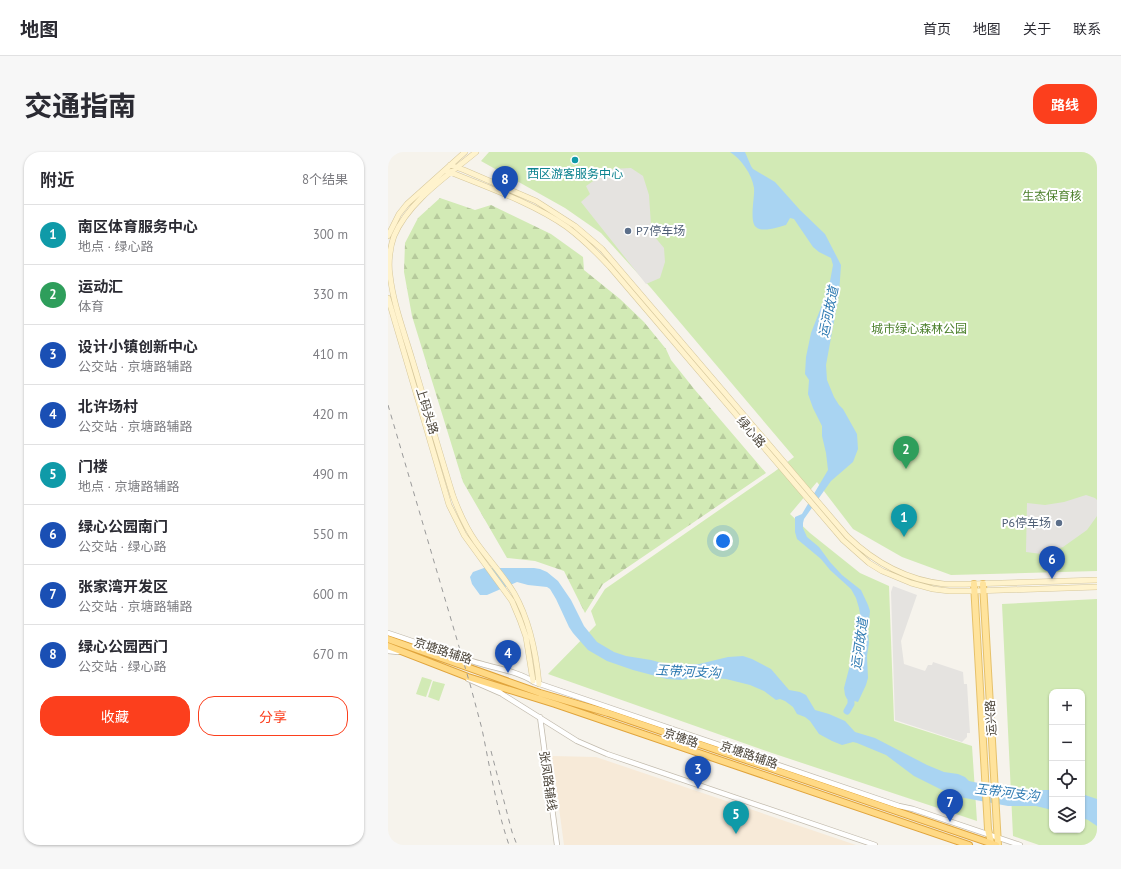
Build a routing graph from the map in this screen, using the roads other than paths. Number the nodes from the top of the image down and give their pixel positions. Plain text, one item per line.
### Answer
1 (465, 152) edge
2 (475, 152) edge
3 (450, 165) junction
4 (458, 167) junction
5 (445, 170) junction
6 (451, 173) junction
7 (431, 186) junction
8 (388, 236) edge
9 (388, 298) edge
10 (431, 434) junction
11 (446, 474) junction
12 (441, 477) junction
13 (1097, 580) edge
14 (983, 587) junction
15 (1097, 587) edge
16 (975, 588) junction
17 (388, 633) edge
18 (388, 639) edge
19 (388, 646) edge
20 (388, 650) edge
21 (404, 653) junction
22 (460, 674) junction
23 (533, 681) junction
24 (493, 684) junction
25 (539, 684) junction
26 (502, 694) junction
27 (540, 717) junction
28 (997, 817) junction
29 (988, 818) junction
30 (990, 835) junction
31 (998, 838) junction
32 (557, 845) edge
33 (875, 845) edge
34 (969, 845) edge
35 (994, 845) edge
36 (1020, 845) edge

1 - 3 main road, 上码头路
2 - 4 main road, 上码头路
3 - 4 main road, 绿心路
3 - 5 main road, 上码头路
4 - 6 main road, 上码头路
4 - 16 main road, 绿心路
5 - 6 main road, 绿心路
5 - 7 main road, 上码头路
6 - 7 main road, 上码头路
6 - 16 main road, 绿心路
7 - 8 main road, 上码头路
7 - 10 main road, 上码头路
9 - 10 main road, 上码头路
10 - 11 main road, 上码头路
10 - 12 main road, 上码头路
11 - 12 main road
11 - 25 main road, 上码头路
12 - 23 main road, 上码头路
13 - 14 main road, 绿心路
14 - 15 main road, 绿心路
14 - 16 main road, 绿心路
14 - 28 main road, 运兴路
16 - 29 main road, 运兴路
17 - 23 street, 京塘路辅路
18 - 35 highway, 京塘路
19 - 21 highway, 京塘路
20 - 21 street, 京塘路辅路
21 - 22 highway, 京塘路
22 - 24 highway, 京塘路
22 - 26 street, 京塘路辅路
23 - 25 street, 京塘路辅路
24 - 26 street, 京塘路辅路
24 - 34 highway, 京塘路
25 - 30 street, 京塘路辅路
26 - 27 street, 京塘路辅路
27 - 32 street, 张凤路辅线
27 - 33 street, 京塘路辅路
28 - 29 main road
28 - 31 main road, 运兴路
29 - 30 main road, 运兴路
30 - 31 street, 京塘路辅路
30 - 35 main road, 运兴路
31 - 35 main road, 运兴路
31 - 36 street, 京塘路辅路

